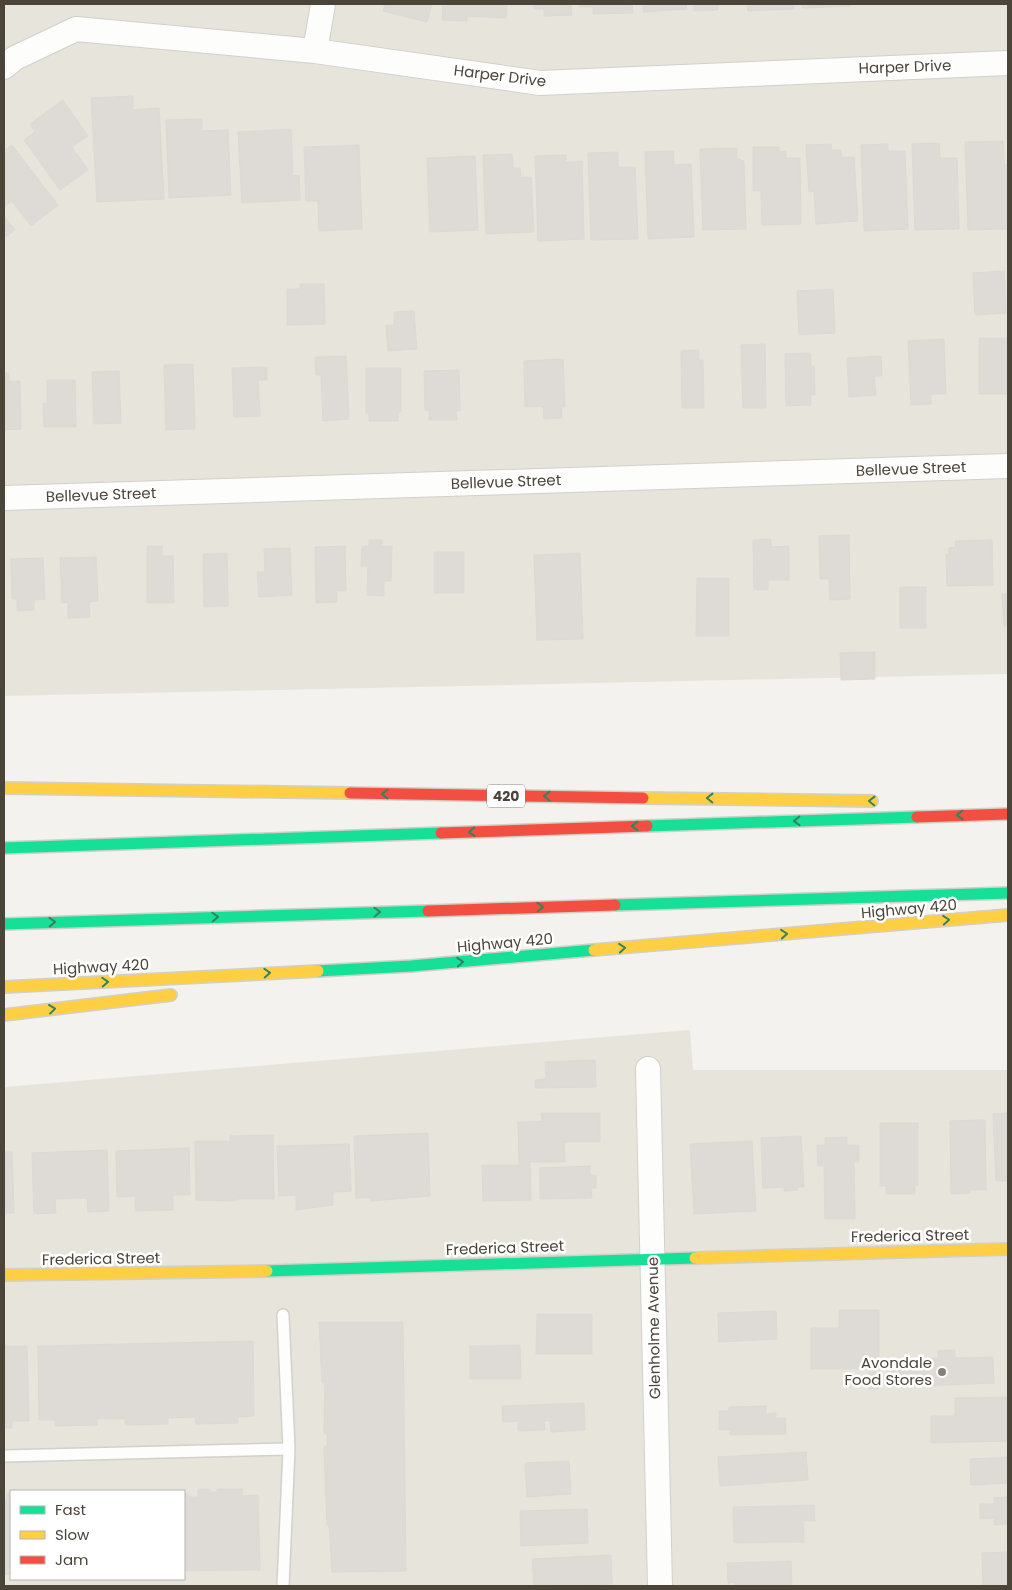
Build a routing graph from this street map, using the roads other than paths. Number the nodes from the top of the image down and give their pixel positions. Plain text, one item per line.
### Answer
1 (323, 4) edge
2 (315, 52) junction
3 (1008, 62) edge
4 (4, 66) edge
5 (1008, 466) edge
6 (4, 498) edge
7 (4, 788) edge
8 (883, 801) dead end
9 (989, 803) dead end
10 (1008, 803) edge
11 (1008, 814) edge
12 (4, 848) edge
13 (1008, 893) edge
14 (1008, 915) edge
15 (4, 924) edge
16 (411, 966) junction
17 (4, 987) edge
18 (237, 987) dead end
19 (178, 994) dead end
20 (4, 1015) edge
21 (648, 1069) dead end
22 (1008, 1249) edge
23 (652, 1258) junction
24 (4, 1275) edge
25 (283, 1315) dead end
26 (289, 1449) junction
27 (4, 1456) edge
28 (283, 1586) edge
29 (660, 1586) edge

1 - 2 street
2 - 3 street, Harper Drive
2 - 4 street, Harper Drive
5 - 6 street, Bellevue Street
8 -> 7 main road, 420
9 - 10 main road
11 -> 12 main road
15 -> 13 main road
16 -> 14 main road, Highway 420
17 -> 16 main road, Highway 420
16 - 18 main road
20 -> 19 main road
21 - 23 street, Glenholme Avenue
22 - 23 main road, Frederica Street
23 - 24 main road, Frederica Street
23 - 29 street, Glenholme Avenue
25 - 26 lane
26 - 27 lane
26 - 28 lane

